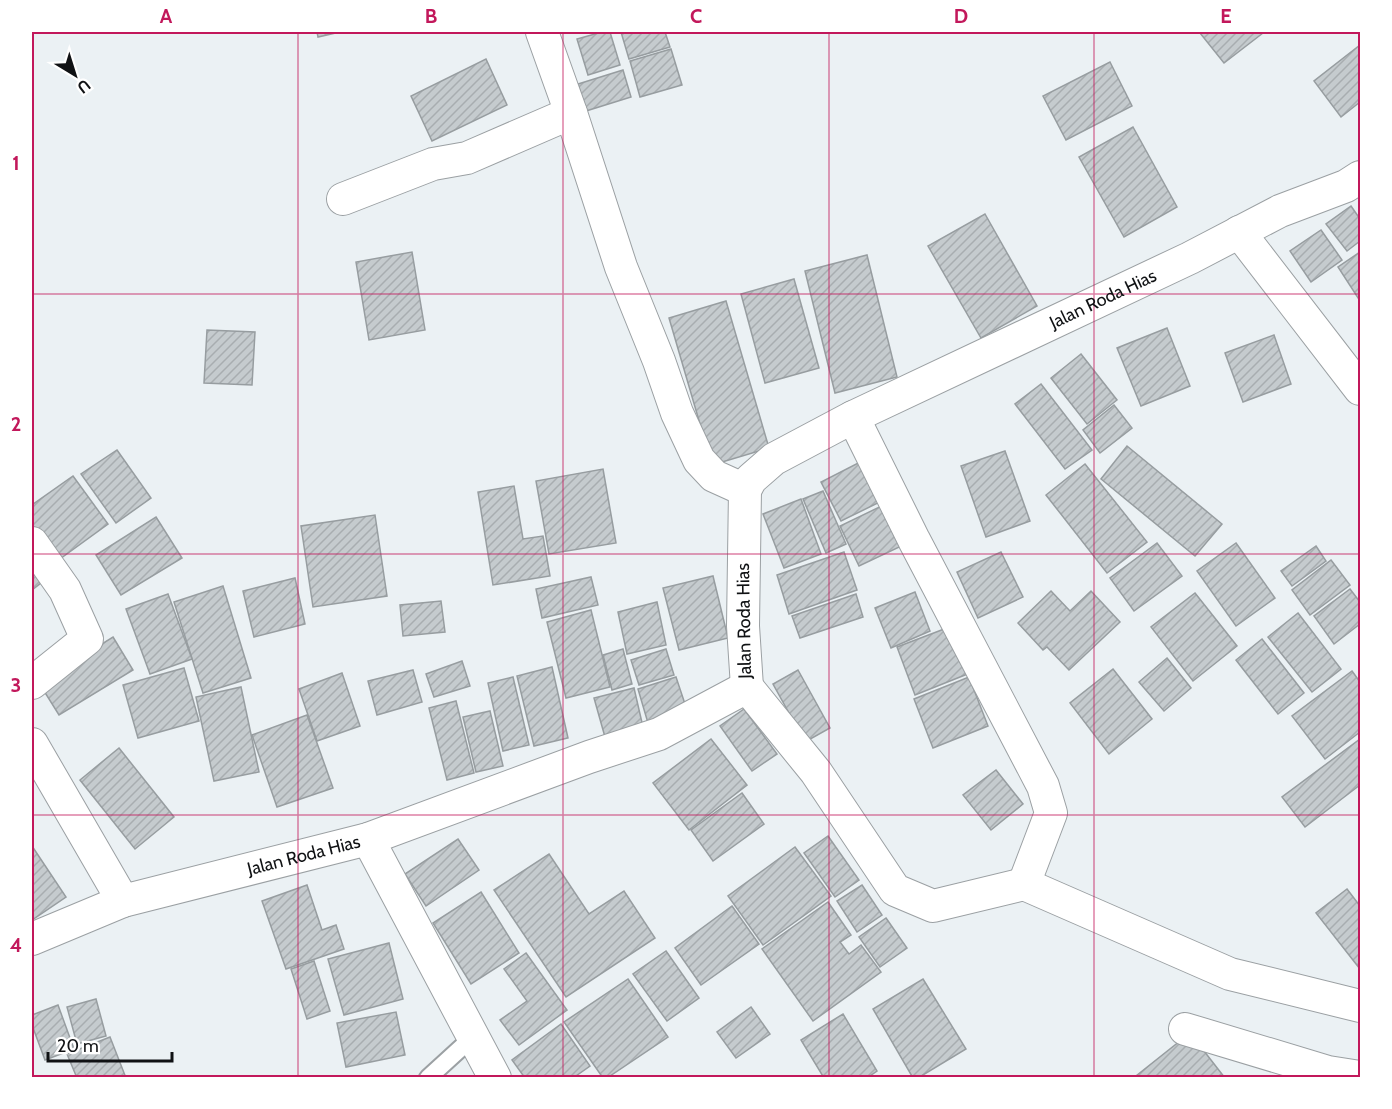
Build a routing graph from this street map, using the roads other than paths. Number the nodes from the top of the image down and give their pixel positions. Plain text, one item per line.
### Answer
1 (542, 32) edge
2 (571, 113) junction
3 (1360, 177) edge
4 (343, 199) dead end
5 (1239, 232) junction
6 (1360, 389) edge
7 (853, 417) junction
8 (745, 490) junction
9 (32, 543) edge
10 (32, 683) edge
11 (747, 687) junction
12 (32, 744) edge
13 (368, 839) junction
14 (1024, 884) junction
15 (123, 901) junction
16 (32, 939) edge
17 (1360, 1006) edge
18 (1185, 1029) dead end
19 (474, 1036) junction
20 (1325, 1075) edge
21 (428, 1077) edge
22 (495, 1077) edge
23 (1360, 1077) edge

1 - 2 street
2 - 4 street
2 - 8 street
3 - 5 street, Jalan Roda Hias
5 - 6 street
5 - 7 street, Jalan Roda Hias
7 - 8 street, Jalan Roda Hias
7 - 14 street
8 - 11 street, Jalan Roda Hias
9 - 10 street
11 - 13 street, Jalan Roda Hias
11 - 14 street
12 - 15 street
13 - 15 street, Jalan Roda Hias
13 - 19 street
14 - 17 street
15 - 16 street, Jalan Roda Hias
18 - 20 street
19 - 21 lane
19 - 22 street
20 - 23 street

